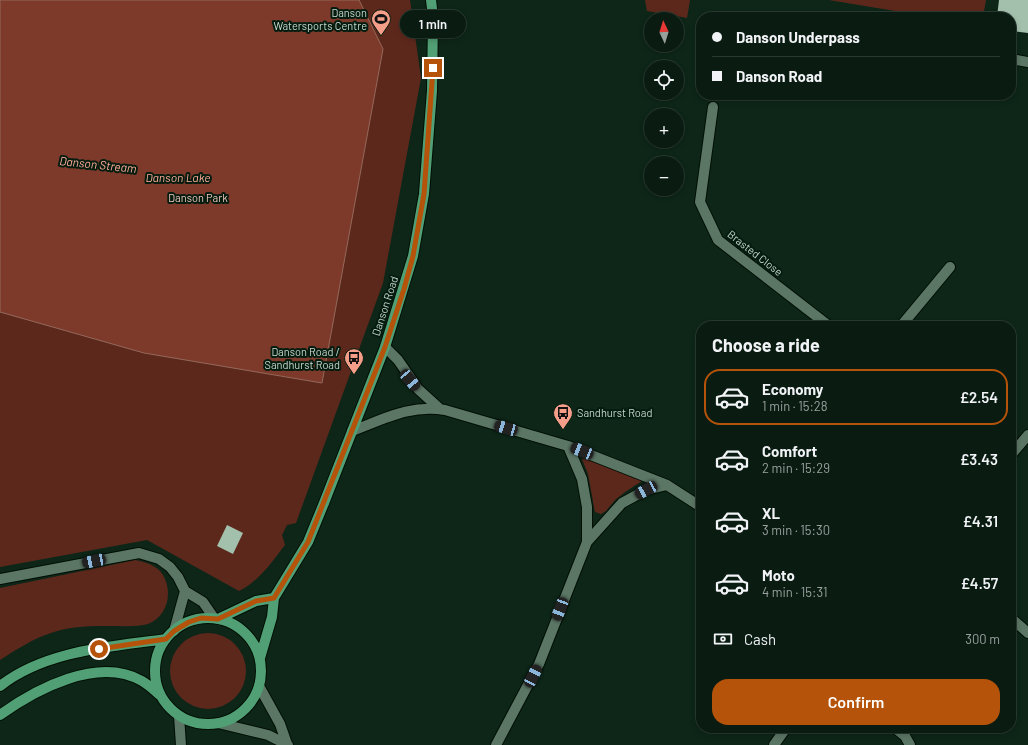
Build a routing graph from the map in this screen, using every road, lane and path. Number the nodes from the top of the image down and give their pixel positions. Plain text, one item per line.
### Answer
1 (431, 0) edge
2 (1016, 60) edge
3 (1028, 62) edge
4 (713, 107) dead end
5 (950, 267) dead end
6 (823, 321) edge
7 (905, 321) edge
8 (385, 347) junction
9 (440, 409) junction
10 (352, 431) junction
11 (1028, 435) edge
12 (568, 446) junction
13 (1016, 449) edge
14 (667, 485) junction
15 (696, 504) edge
16 (587, 542) junction
17 (0, 579) edge
18 (185, 591) junction
19 (274, 598) junction
20 (216, 618) junction
21 (1016, 622) edge
22 (174, 631) junction
23 (1028, 633) edge
24 (166, 639) junction
25 (260, 658) junction
26 (0, 686) edge
27 (259, 686) junction
28 (161, 696) junction
29 (0, 715) edge
30 (179, 716) junction
31 (218, 723) junction
32 (782, 733) edge
33 (901, 733) edge
34 (287, 744) edge
35 (181, 745) edge
36 (496, 745) edge
37 (774, 745) edge
38 (910, 745) edge

1 - 8 main road, Danson Road
2 - 3 street
4 - 6 street, Brasted Close
5 - 7 street
8 - 9 street
8 - 10 main road, Danson Road
9 - 10 street
9 - 12 street
10 - 19 main road, Danson Road
11 - 13 street
12 - 14 street
12 - 16 street
14 - 15 street
14 - 16 street
16 - 36 street
17 - 18 street
18 - 20 street
18 - 22 street
19 - 20 main road
19 - 25 main road, Danson Road
20 - 22 main road
20 - 25 main road
21 - 23 street
22 - 24 main road
24 - 26 main road
24 - 28 main road
25 - 27 main road
27 - 31 main road
27 - 34 street
28 - 29 main road
28 - 30 main road
30 - 31 main road
30 - 35 street
31 - 34 street
32 - 37 street
33 - 38 street

